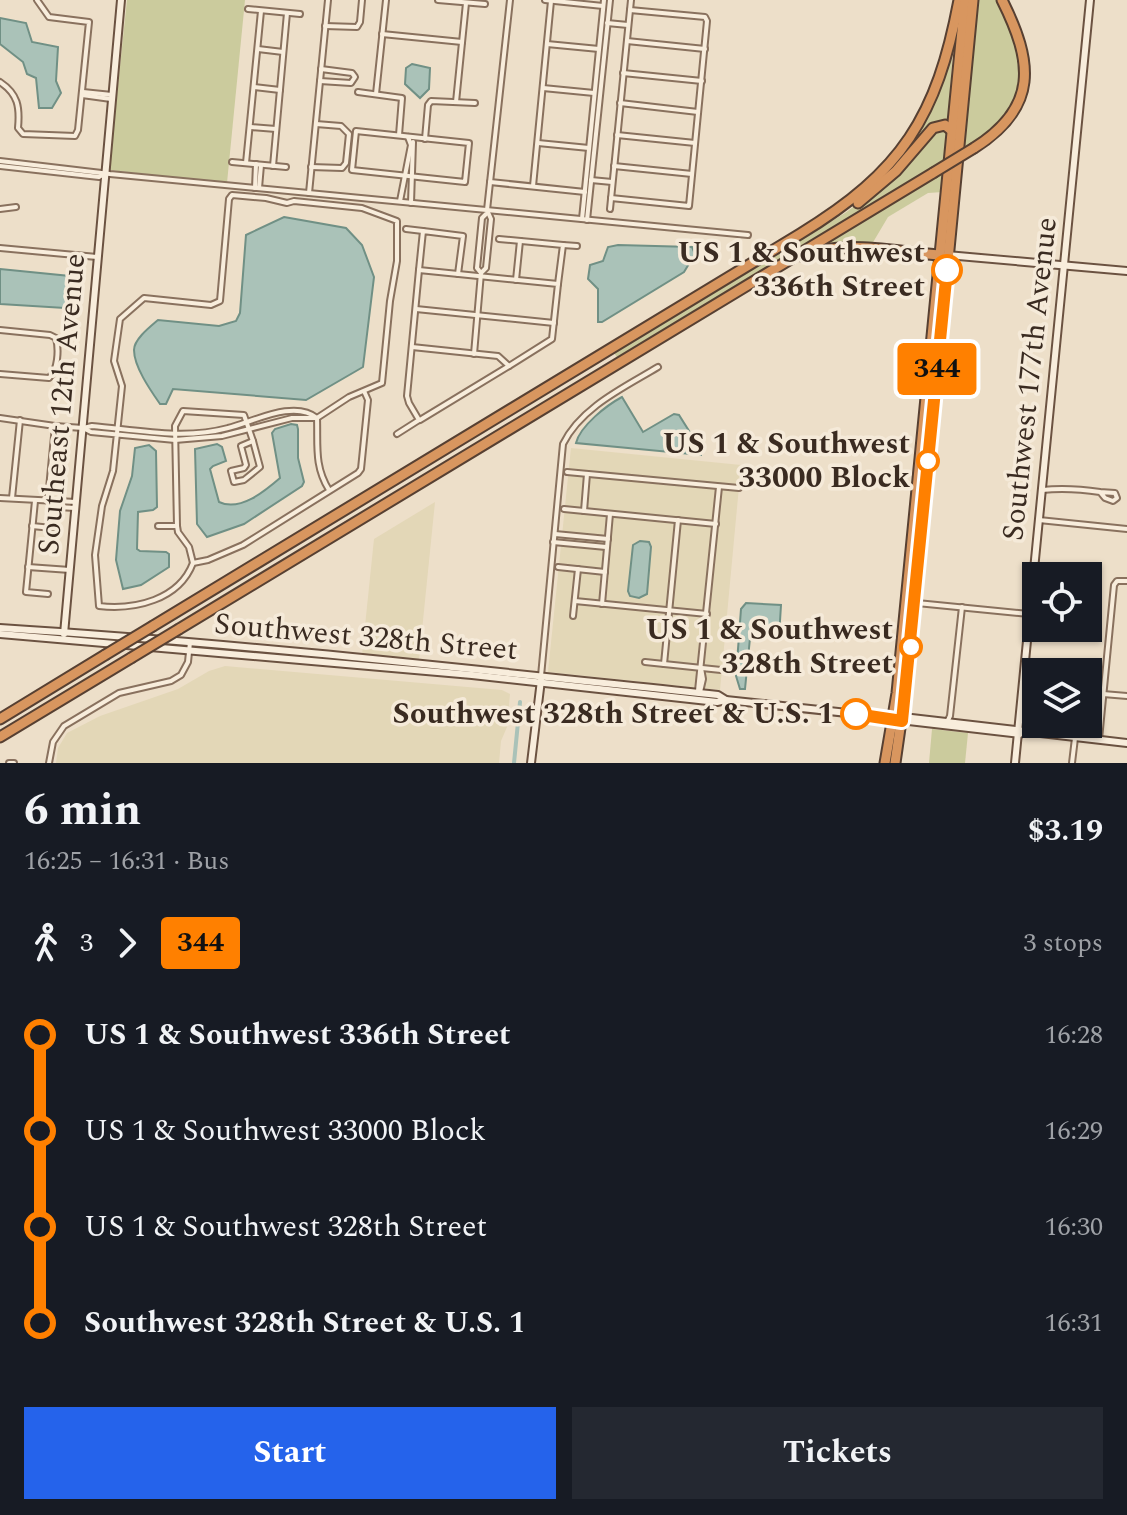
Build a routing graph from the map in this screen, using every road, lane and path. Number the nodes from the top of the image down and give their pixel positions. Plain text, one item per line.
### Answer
1 (37, 0) edge
2 (121, 0) edge
3 (328, 0) edge
4 (362, 0) edge
5 (386, 0) edge
6 (438, 0) edge
7 (510, 0) edge
8 (545, 0) edge
9 (631, 0) edge
10 (962, 0) edge
11 (973, 0) edge
12 (1002, 0) edge
13 (1090, 0) edge
14 (551, 1) edge
15 (606, 2) edge
16 (466, 3) junction
17 (485, 4) dead end
18 (248, 9) dead end
19 (630, 10) junction
20 (261, 11) junction
21 (287, 13) junction
22 (300, 14) dead end
23 (607, 23) junction
24 (628, 25) junction
25 (325, 26) junction
26 (382, 34) junction
27 (627, 41) junction
28 (462, 42) junction
29 (547, 44) junction
30 (257, 49) junction
31 (599, 49) junction
32 (705, 49) junction
33 (283, 52) junction
34 (321, 69) junction
35 (623, 73) junction
36 (320, 81) junction
37 (702, 81) junction
38 (0, 82) edge
39 (253, 87) junction
40 (543, 88) junction
41 (280, 90) junction
42 (358, 92) dead end
43 (597, 93) junction
44 (82, 94) junction
45 (376, 94) junction
46 (112, 97) junction
47 (456, 102) junction
48 (475, 103) dead end
49 (620, 103) junction
50 (698, 112) junction
51 (316, 124) junction
52 (250, 127) junction
53 (276, 129) junction
54 (952, 129) junction
55 (617, 135) junction
56 (399, 136) junction
57 (408, 137) junction
58 (416, 138) junction
59 (425, 139) junction
60 (538, 143) junction
61 (695, 143) junction
62 (589, 148) junction
63 (958, 150) junction
64 (407, 155) junction
65 (414, 156) junction
66 (232, 162) dead end
67 (246, 163) junction
68 (0, 164) edge
69 (259, 165) junction
70 (273, 166) junction
71 (614, 166) junction
72 (286, 167) dead end
73 (311, 167) junction
74 (104, 174) junction
75 (692, 174) junction
76 (404, 176) junction
77 (412, 177) junction
78 (588, 179) junction
79 (490, 182) junction
80 (612, 182) junction
81 (533, 186) junction
82 (257, 188) junction
83 (281, 190) junction
84 (585, 192) junction
85 (309, 193) junction
86 (611, 198) junction
87 (280, 202) junction
88 (400, 202) junction
89 (411, 203) junction
90 (16, 207) dead end
91 (0, 209) edge
92 (610, 209) dead end
93 (487, 212) junction
94 (584, 220) junction
95 (813, 227) junction
96 (406, 229) dead end
97 (423, 231) junction
98 (748, 235) dead end
99 (499, 239) dead end
100 (520, 241) junction
101 (563, 245) junction
102 (577, 246) dead end
103 (0, 248) edge
104 (919, 253) junction
105 (478, 255) junction
106 (944, 255) junction
107 (487, 256) junction
108 (97, 257) junction
109 (784, 262) junction
110 (1064, 265) junction
111 (938, 269) junction
112 (419, 270) junction
113 (1127, 271) edge
114 (458, 274) junction
115 (481, 275) junction
116 (516, 280) junction
117 (558, 284) junction
118 (416, 309) junction
119 (477, 315) junction
120 (554, 323) junction
121 (0, 330) edge
122 (412, 347) junction
123 (474, 354) junction
124 (509, 366) junction
125 (658, 367) dead end
126 (0, 374) edge
127 (364, 391) junction
128 (0, 418) edge
129 (317, 418) junction
130 (20, 420) junction
131 (419, 420) junction
132 (248, 423) junction
133 (55, 426) junction
134 (83, 428) junction
135 (249, 430) junction
136 (117, 431) junction
137 (397, 434) dead end
138 (175, 437) junction
139 (253, 441) junction
140 (567, 472) dead end
141 (587, 474) junction
142 (1043, 481) junction
143 (719, 487) junction
144 (1054, 487) junction
145 (739, 488) dead end
146 (329, 490) junction
147 (1042, 490) junction
148 (1100, 492) dead end
149 (0, 498) edge
150 (12, 498) junction
151 (48, 500) junction
152 (35, 501) junction
153 (76, 505) junction
154 (564, 509) dead end
155 (584, 511) junction
156 (610, 513) junction
157 (678, 520) junction
158 (1039, 520) junction
159 (716, 524) junction
160 (32, 526) junction
161 (158, 526) dead end
162 (177, 526) junction
163 (52, 528) dead end
164 (1127, 529) edge
165 (554, 533) junction
166 (597, 538) junction
167 (608, 539) junction
168 (553, 542) junction
169 (596, 546) junction
170 (607, 547) junction
171 (1035, 562) edge
172 (193, 563) junction
173 (28, 567) junction
174 (558, 567) dead end
175 (578, 569) junction
176 (70, 570) junction
177 (605, 572) junction
178 (1127, 581) edge
179 (48, 594) dead end
180 (575, 601) junction
181 (914, 602) junction
182 (602, 604) junction
183 (962, 607) junction
184 (669, 610) junction
185 (1022, 613) edge
186 (707, 614) junction
187 (573, 616) dead end
188 (0, 628) edge
189 (0, 634) edge
190 (64, 635) junction
191 (1026, 642) edge
192 (189, 646) junction
193 (645, 662) dead end
194 (664, 664) junction
195 (701, 668) junction
196 (721, 670) dead end
197 (541, 679) junction
198 (699, 693) junction
199 (1103, 694) junction
200 (1127, 696) edge
201 (726, 700) junction
202 (0, 719) edge
203 (900, 719) junction
204 (950, 724) junction
205 (1017, 732) junction
206 (1022, 733) edge
207 (0, 737) edge
208 (1075, 738) edge
209 (1083, 738) edge
210 (1098, 740) junction
211 (1127, 743) edge
212 (49, 763) edge
213 (531, 763) edge
214 (885, 763) edge
215 (895, 763) edge
216 (1015, 763) edge
217 (1072, 763) edge

1 - 44 street
2 - 46 street, Southeast 12th Avenue
3 - 25 street
4 - 25 street
5 - 26 street
6 - 16 street
7 - 79 street
8 - 14 street
9 - 19 street
10 - 54 highway
10 - 95 highway
11 - 63 highway
12 - 109 highway, bridge
13 - 110 street, Southwest 177th Avenue
14 - 15 street
14 - 29 street
15 - 23 street
15 - 31 street
16 - 17 street
16 - 28 street
18 - 20 street
19 - 24 street
19 - 32 street
20 - 21 street
20 - 30 street
21 - 22 street
21 - 33 street
23 - 24 street
23 - 43 street
24 - 27 street
25 - 34 street
26 - 28 street
26 - 45 street
27 - 32 street
27 - 35 street
28 - 47 street
29 - 31 street
29 - 40 street
30 - 33 street
30 - 39 street
31 - 43 street
32 - 37 street
33 - 41 street
34 - 36 street
34 - 36 street
35 - 37 street
35 - 49 street
36 - 51 street
37 - 50 street
38 - 44 street
39 - 41 street
39 - 52 street
40 - 43 street
40 - 60 street
41 - 53 street
42 - 45 street
43 - 62 street
43 - 78 street
44 - 46 street
45 - 56 street
46 - 74 street, Southeast 12th Avenue
47 - 48 street
47 - 59 street
49 - 50 street
49 - 55 street
50 - 61 street
51 - 73 street
51 - 73 street
52 - 53 street
52 - 67 street
53 - 70 street
54 - 63 highway
54 - 95 highway
54 - 106 highway
55 - 61 street
55 - 71 street
56 - 57 street
56 - 76 street
57 - 58 street
57 - 64 street
58 - 59 street
58 - 65 street
59 - 77 street
60 - 62 street
60 - 81 street
61 - 75 street
62 - 78 street
63 - 106 highway
64 - 65 street
64 - 76 street
65 - 77 street
66 - 67 street
67 - 69 street
68 - 74 street
69 - 70 street
69 - 82 street
70 - 72 street
71 - 75 street
71 - 80 street
73 - 85 street
74 - 82 street
74 - 108 street, Southeast 12th Avenue
75 - 86 street
76 - 77 street
76 - 88 street
77 - 89 street
78 - 80 street
78 - 84 street
78 - 94 street
79 - 81 street
79 - 93 street
80 - 86 street
81 - 84 street
82 - 83 street
83 - 85 street
83 - 87 street
84 - 94 street
85 - 88 street
86 - 92 street
87 - 127 street
87 - 136 street
88 - 89 street
89 - 93 street
90 - 91 street
93 - 94 street
93 - 105 street
93 - 107 street
94 - 98 street
95 - 202 highway, bridge
96 - 97 street
97 - 112 street
97 - 114 street
99 - 100 street
100 - 101 street
100 - 116 street
101 - 102 street
101 - 117 street
103 - 108 street
104 - 106 highway
104 - 109 highway
104 - 111 highway
105 - 107 street
105 - 115 street
106 - 110 street
106 - 111 highway
106 - 181 highway
107 - 115 street
108 - 134 street, Southeast 12th Avenue
109 - 207 highway, bridge
110 - 113 street
110 - 142 street, Southwest 177th Avenue
111 - 203 highway
112 - 114 street
112 - 118 street
114 - 115 street
115 - 116 street
115 - 119 street
116 - 117 street
117 - 120 street
118 - 119 street
118 - 122 street
119 - 120 street
119 - 123 street
120 - 124 street
121 - 126 street
122 - 123 street
122 - 131 street
123 - 124 street
124 - 131 street
125 - 165 street
127 - 129 street
127 - 146 street
128 - 130 street
129 - 132 street
129 - 135 street
129 - 146 street
130 - 133 street
130 - 150 street
131 - 137 street
132 - 135 street
132 - 138 street
132 - 138 street
133 - 134 street
133 - 151 street
134 - 136 street
134 - 153 street, Southeast 12th Avenue
135 - 138 street
135 - 139 street
136 - 138 street
136 - 172 street
138 - 162 street
139 - 139 street
140 - 141 street
141 - 143 street
141 - 155 street
142 - 144 street
142 - 147 street, Southwest 177th Avenue
143 - 145 street
143 - 159 street
144 - 147 street
144 - 148 street
146 - 172 street
147 - 158 street, Southwest 177th Avenue
149 - 150 street
150 - 152 street
151 - 152 street
151 - 153 street
152 - 160 street
153 - 176 street, Southeast 12th Avenue
154 - 155 street
155 - 156 street
156 - 157 street
156 - 167 street
157 - 159 street
157 - 184 street
158 - 164 street
158 - 171 street, Southwest 177th Avenue
159 - 186 street
160 - 163 street
160 - 173 street
161 - 162 street
162 - 172 street
165 - 166 street
165 - 168 street
166 - 167 street
166 - 169 street
167 - 170 street
168 - 169 street
168 - 197 street
169 - 170 street
170 - 177 street
173 - 176 street
173 - 179 street
174 - 175 street
175 - 177 street
175 - 180 street
176 - 190 street, Southeast 12th Avenue
177 - 182 street
178 - 199 street
180 - 182 street
180 - 187 street
181 - 183 street
181 - 203 highway
182 - 184 street
183 - 185 street
183 - 204 street
184 - 186 street
184 - 194 street
186 - 195 street
188 - 190 street, Southwest 328th Street
189 - 190 street, Southwest 328th Street
190 - 192 street, Southwest 328th Street
191 - 205 street, Southwest 177th Avenue
192 - 197 street, Southwest 328th Street
192 - 212 street
193 - 194 street
194 - 195 street
195 - 196 street
195 - 198 street
197 - 198 street, Southwest 328th Street
197 - 201 street, Southwest 328th Street
197 - 213 street
198 - 201 street, Southwest 328th Street
199 - 200 street
199 - 210 street
201 - 203 street, Southwest 328th Street
203 - 204 street, Southwest 328th Street
203 - 214 highway
203 - 215 highway
204 - 205 street, Southwest 328th Street
205 - 206 street, Southwest 328th Street
205 - 216 street, Southwest 177th Avenue
208 - 217 street
209 - 210 street, Southwest 328th Street
210 - 211 street, Southwest 328th Street

